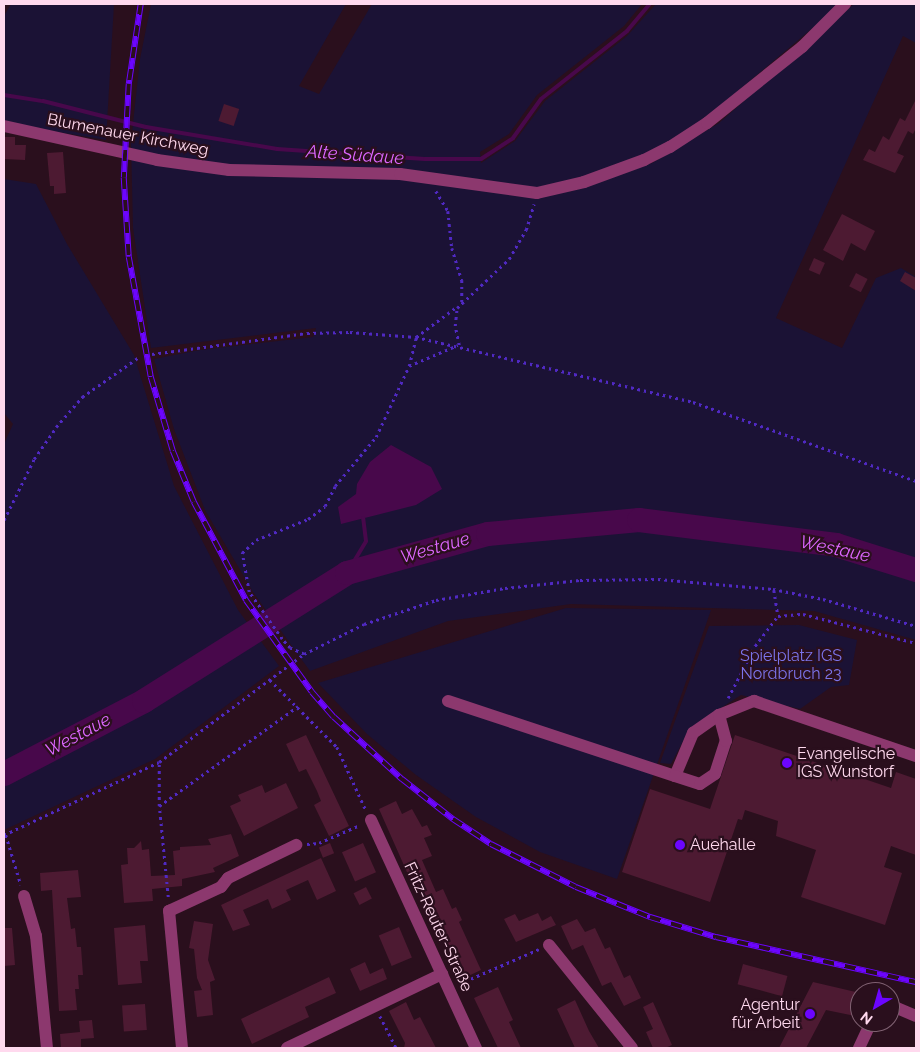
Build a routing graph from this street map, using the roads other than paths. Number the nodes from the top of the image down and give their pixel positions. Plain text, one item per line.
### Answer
1 (845, 4) edge
2 (4, 126) edge
3 (448, 701) dead end
4 (720, 715) junction
5 (916, 756) edge
6 (675, 776) junction
7 (371, 820) road end
8 (296, 846) road end
9 (24, 896) road end
10 (550, 945) road end
11 (442, 974) junction
12 (900, 1009) edge
13 (916, 1016) edge
14 (867, 1032) edge
15 (47, 1048) edge
16 (182, 1048) edge
17 (287, 1048) edge
18 (476, 1048) edge
19 (632, 1048) edge
20 (859, 1048) edge

1 - 2 street, Blumenauer Kirchweg
3 - 6 street
4 - 5 street
4 - 6 street
4 - 6 street
7 - 11 street, Fritz-Reuter-Straße
8 - 16 street
9 - 15 street
10 - 19 street
11 - 17 street
11 - 18 street, Fritz-Reuter-Straße
12 - 13 street
14 - 20 street

